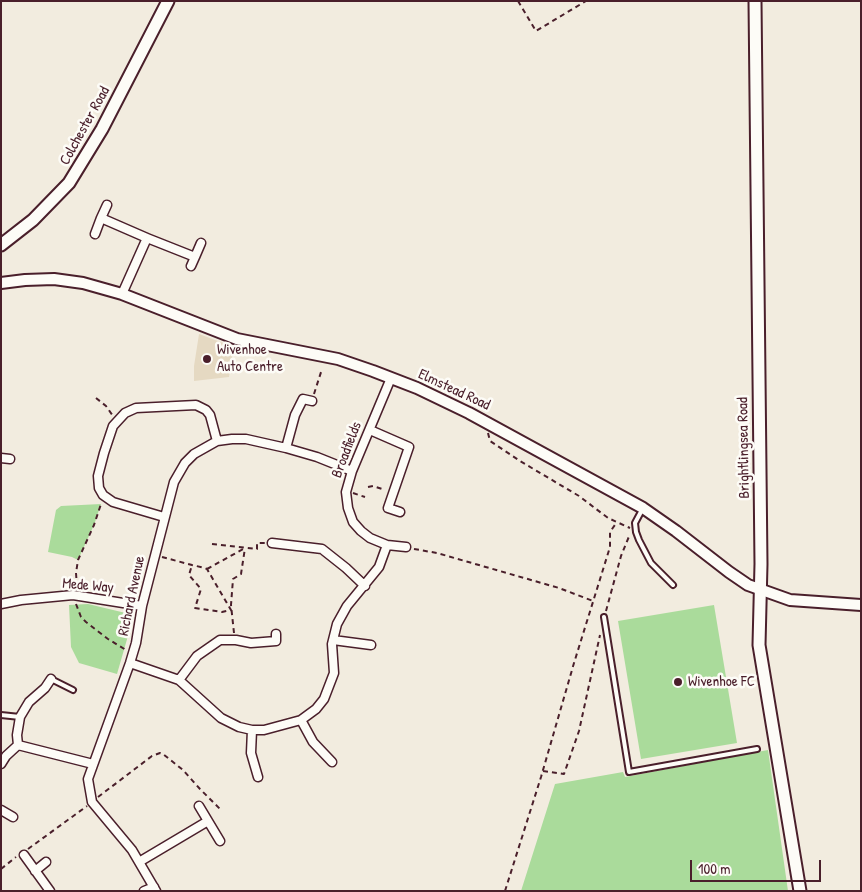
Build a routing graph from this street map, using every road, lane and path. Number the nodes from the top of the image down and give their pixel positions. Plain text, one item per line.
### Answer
1 (168, 1) edge
2 (518, 1) edge
3 (586, 1) edge
4 (755, 1) edge
5 (107, 205) dead end
6 (101, 218) junction
7 (95, 234) dead end
8 (147, 238) junction
9 (201, 243) dead end
10 (1, 245) edge
11 (195, 256) junction
12 (191, 266) dead end
13 (1, 283) edge
14 (122, 294) junction
15 (322, 369) dead end
16 (391, 378) junction
17 (96, 398) dead end
18 (312, 401) joint
19 (117, 421) junction
20 (486, 429) dead end
21 (370, 430) junction
22 (217, 441) junction
23 (286, 448) junction
24 (1, 458) edge
25 (10, 459) dead end
26 (352, 471) junction
27 (368, 487) dead end
28 (382, 489) dead end
29 (347, 490) junction
30 (103, 495) junction
31 (365, 496) dead end
32 (643, 508) junction
33 (400, 512) dead end
34 (164, 517) junction
35 (617, 522) junction
36 (272, 543) joint
37 (212, 544) dead end
38 (387, 546) junction
39 (406, 547) joint
40 (245, 548) junction
41 (155, 555) junction
42 (192, 564) junction
43 (207, 569) junction
44 (365, 586) junction
45 (673, 586) dead end
46 (760, 590) junction
47 (76, 595) junction
48 (593, 601) junction
49 (1, 604) edge
50 (861, 605) edge
51 (142, 606) junction
52 (231, 610) junction
53 (604, 617) junction
54 (276, 634) dead end
55 (236, 640) junction
56 (332, 640) junction
57 (371, 645) dead end
58 (133, 652) junction
59 (130, 663) junction
60 (51, 679) joint
61 (179, 680) junction
62 (73, 690) dead end
63 (1, 715) edge
64 (20, 717) junction
65 (300, 720) junction
66 (252, 730) junction
67 (18, 746) junction
68 (757, 749) dead end
69 (332, 762) dead end
70 (1, 764) edge
71 (93, 764) junction
72 (543, 771) junction
73 (258, 777) dead end
74 (92, 802) junction
75 (199, 806) dead end
76 (1, 810) edge
77 (221, 810) dead end
78 (13, 817) dead end
79 (208, 821) junction
80 (220, 841) dead end
81 (22, 854) junction
82 (46, 862) dead end
83 (139, 862) junction
84 (1, 869) edge
85 (35, 871) junction
86 (155, 889) edge
87 (50, 891) edge
88 (144, 891) edge
89 (505, 891) edge
90 (800, 891) edge

1 - 10 main road, Colchester Road
2 - 3 path
4 - 46 main road, Brightlingsea Road
5 - 6 street
6 - 7 street
6 - 8 street
8 - 11 street
8 - 14 street
9 - 11 street
11 - 12 street
13 - 14 street, Elmstead Road
14 - 16 street, Elmstead Road
15 - 18 path
16 - 21 street, Broadfields
16 - 32 street, Elmstead Road
17 - 19 path
18 - 23 street
19 - 22 street
19 - 30 street
20 - 35 path
21 - 26 street, Broadfields
21 - 33 street
22 - 23 street, Richard Avenue
22 - 34 street, Richard Avenue
23 - 26 street, Richard Avenue
24 - 25 street
26 - 29 street, Broadfields
27 - 28 path
29 - 31 path
29 - 38 street, Broadfields
30 - 34 street
30 - 47 path
32 - 45 lane
32 - 46 street, Elmstead Road
34 - 41 street, Richard Avenue
35 - 48 path
35 - 53 path
36 - 40 path
36 - 44 street
37 - 40 path
38 - 39 street
38 - 44 street
39 - 48 path
40 - 43 path
40 - 52 path
41 - 42 path
41 - 51 street, Richard Avenue
42 - 43 path
42 - 52 path
43 - 52 path
44 - 56 street
46 - 50 street, Elmstead Road
46 - 90 main road, Brightlingsea Road
47 - 49 street, Mede Way
47 - 51 street, Mede Way
47 - 58 path
48 - 72 path
51 - 58 street, Richard Avenue
52 - 55 path
53 - 68 lane
53 - 72 path
54 - 55 street
55 - 61 street
56 - 57 street
56 - 65 street
58 - 59 street, Richard Avenue
59 - 61 street
59 - 71 street, Richard Avenue
60 - 62 lane
60 - 64 street
61 - 66 street
63 - 64 lane
64 - 67 street
65 - 66 street
65 - 69 street
66 - 73 street
67 - 70 street
67 - 71 street
71 - 74 street, Richard Avenue
72 - 89 path
74 - 77 path
74 - 81 path
74 - 83 street
75 - 79 street
76 - 78 street
79 - 80 street
79 - 83 street
81 - 84 path
81 - 85 street
82 - 85 street
83 - 86 street
85 - 87 street
86 - 88 street

